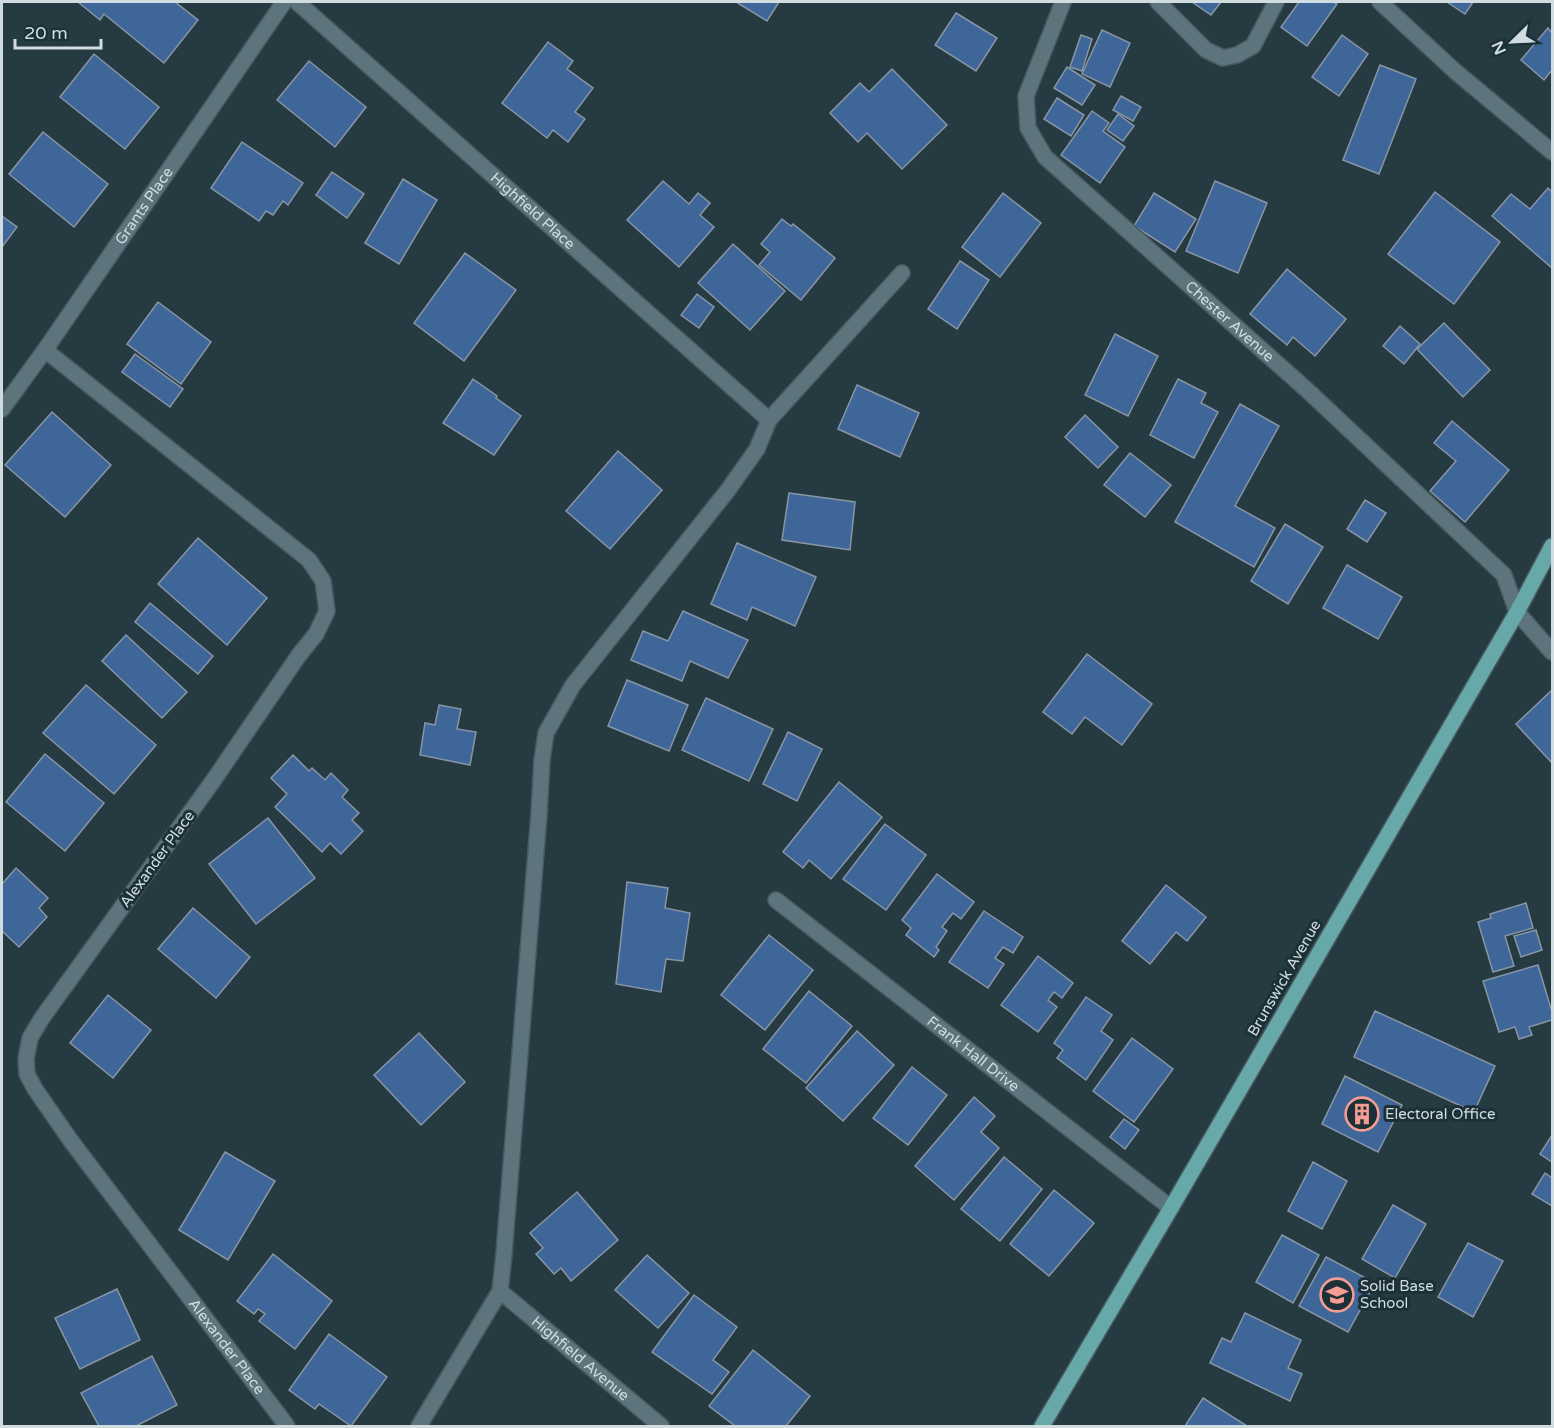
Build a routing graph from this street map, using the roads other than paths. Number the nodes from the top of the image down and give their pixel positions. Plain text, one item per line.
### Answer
1 (284, 2) edge
2 (297, 2) edge
3 (1063, 2) edge
4 (1158, 2) edge
5 (1276, 2) edge
6 (1380, 2) edge
7 (1552, 152) edge
8 (902, 273) dead end
9 (45, 350) junction
10 (2, 409) edge
11 (769, 420) junction
12 (1552, 546) edge
13 (1517, 612) junction
14 (1552, 652) edge
15 (777, 900) dead end
16 (1171, 1208) junction
17 (500, 1291) junction
18 (287, 1426) edge
19 (419, 1426) edge
20 (661, 1426) edge
21 (1042, 1426) edge

1 - 9 street, Grants Place
2 - 11 street, Highfield Place
3 - 13 street, Chester Avenue
4 - 5 street
6 - 7 street
8 - 11 street
9 - 10 street, Grants Place
9 - 18 street, Alexander Place
11 - 17 street
12 - 13 main road, Brunswick Avenue
13 - 14 street
13 - 16 main road, Brunswick Avenue
15 - 16 street, Frank Hall Drive
16 - 21 main road, Brunswick Avenue
17 - 19 street
17 - 20 street, Highfield Avenue

